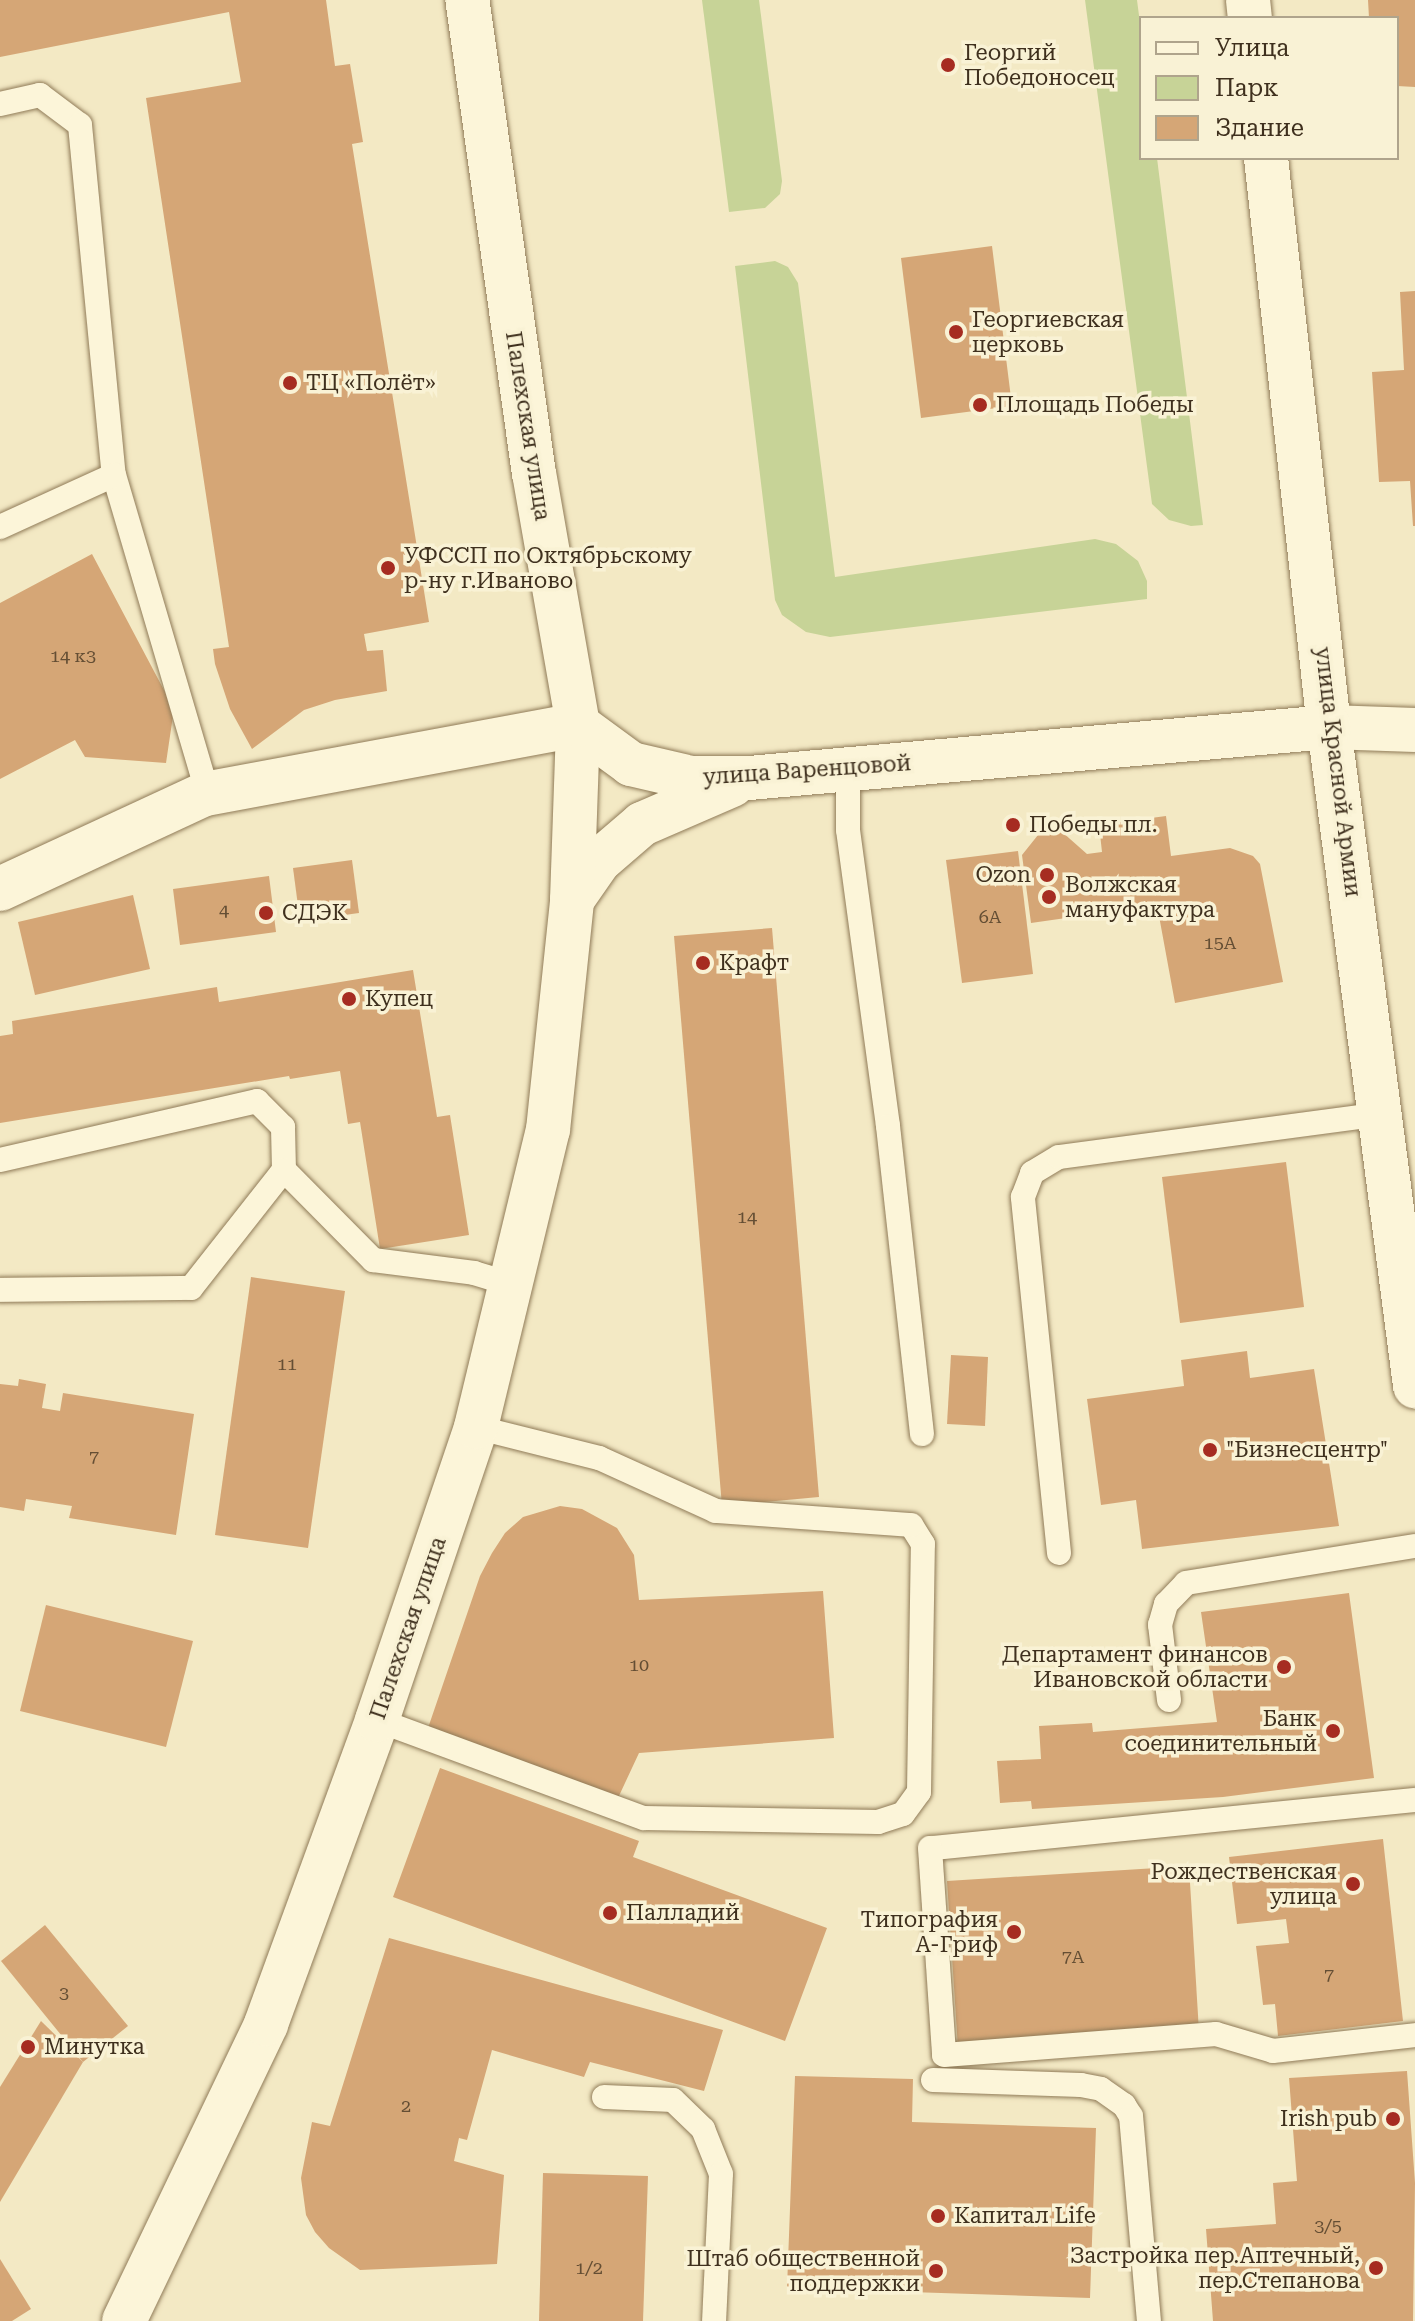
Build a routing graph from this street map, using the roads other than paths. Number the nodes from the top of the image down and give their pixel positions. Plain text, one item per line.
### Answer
1 (467, 0) edge
2 (0, 104) edge
3 (1266, 160) edge
4 (114, 475) junction
5 (0, 527) edge
6 (578, 725) junction
7 (1329, 727) junction
8 (1415, 730) edge
9 (848, 769) junction
10 (749, 778) junction
11 (208, 795) junction
12 (0, 889) edge
13 (572, 900) junction
14 (1382, 1114) junction
15 (0, 1160) edge
16 (284, 1170) junction
17 (509, 1284) junction
18 (0, 1290) edge
19 (1415, 1386) edge
20 (476, 1427) junction
21 (922, 1434) dead end
22 (1415, 1546) edge
23 (1059, 1553) dead end
24 (1169, 1700) dead end
25 (377, 1720) junction
26 (1415, 1800) edge
27 (1415, 2035) edge
28 (933, 2080) dead end
29 (604, 2097) dead end
30 (124, 2321) edge
31 (714, 2321) edge
32 (1149, 2321) edge

1 - 6 main road, Палехская улица
2 - 4 lane
3 - 7 main road, улица Красной Армии
4 - 5 lane
4 - 11 lane
6 - 10 main road, улица Варенцовой
6 - 11 main road
6 - 13 main road, Палехская улица
7 - 8 main road, улица Варенцовой
7 - 9 main road, улица Варенцовой
7 - 14 main road, улица Красной Армии
9 - 10 main road, улица Варенцовой
9 - 21 lane
10 - 13 main road, Палехская улица
11 - 12 main road
13 - 17 main road, Палехская улица
14 - 19 main road, улица Красной Армии
14 - 23 lane
15 - 16 lane
16 - 17 lane
16 - 18 lane
17 - 20 main road, Палехская улица
20 - 25 main road, Палехская улица
20 - 25 lane
22 - 24 lane
25 - 30 main road, Палехская улица
26 - 27 lane
28 - 32 lane
29 - 31 lane

